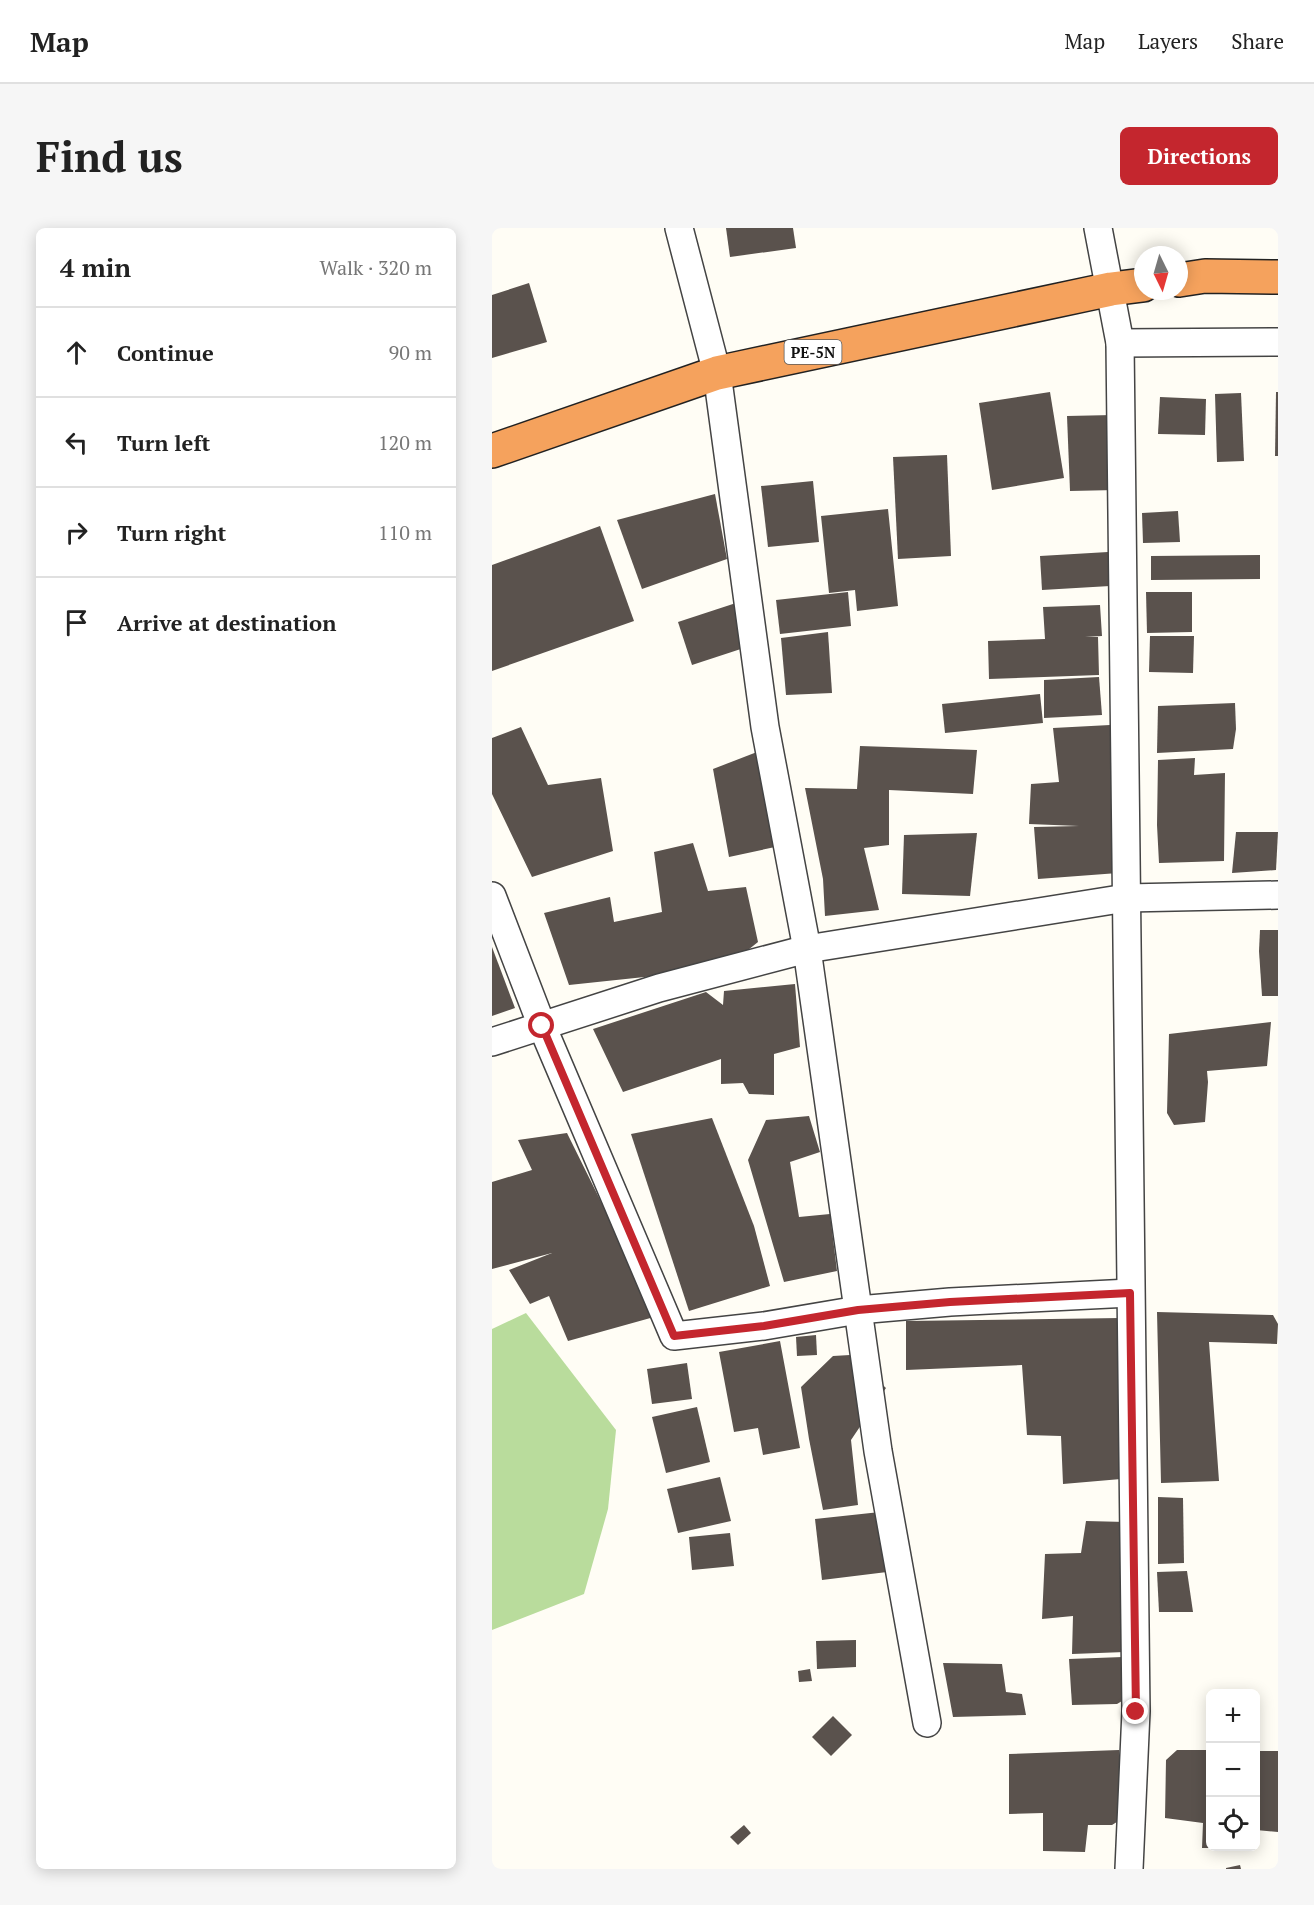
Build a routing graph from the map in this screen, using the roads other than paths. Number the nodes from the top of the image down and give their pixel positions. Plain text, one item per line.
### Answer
1 (679, 228) edge
2 (1098, 228) edge
3 (1278, 277) edge
4 (1188, 279) edge
5 (1134, 286) edge
6 (1111, 290) junction
7 (1278, 342) edge
8 (1120, 343) junction
9 (717, 373) junction
10 (492, 451) edge
11 (1278, 895) edge
12 (492, 896) edge
13 (1126, 898) junction
14 (807, 949) junction
15 (542, 1026) junction
16 (492, 1042) edge
17 (1130, 1293) junction
18 (858, 1310) junction
19 (927, 1723) dead end
20 (1129, 1869) edge

1 - 9 street
2 - 6 street
3 - 4 highway
5 - 6 highway, PE-5N
6 - 8 street
6 - 9 highway, PE-5N
7 - 8 street
8 - 13 street
9 - 10 highway, PE-5N
9 - 14 street
11 - 13 street
12 - 15 street
13 - 14 street
13 - 17 street
14 - 15 street
14 - 18 street
15 - 16 street
15 - 18 street
17 - 18 street
17 - 20 street
18 - 19 street

